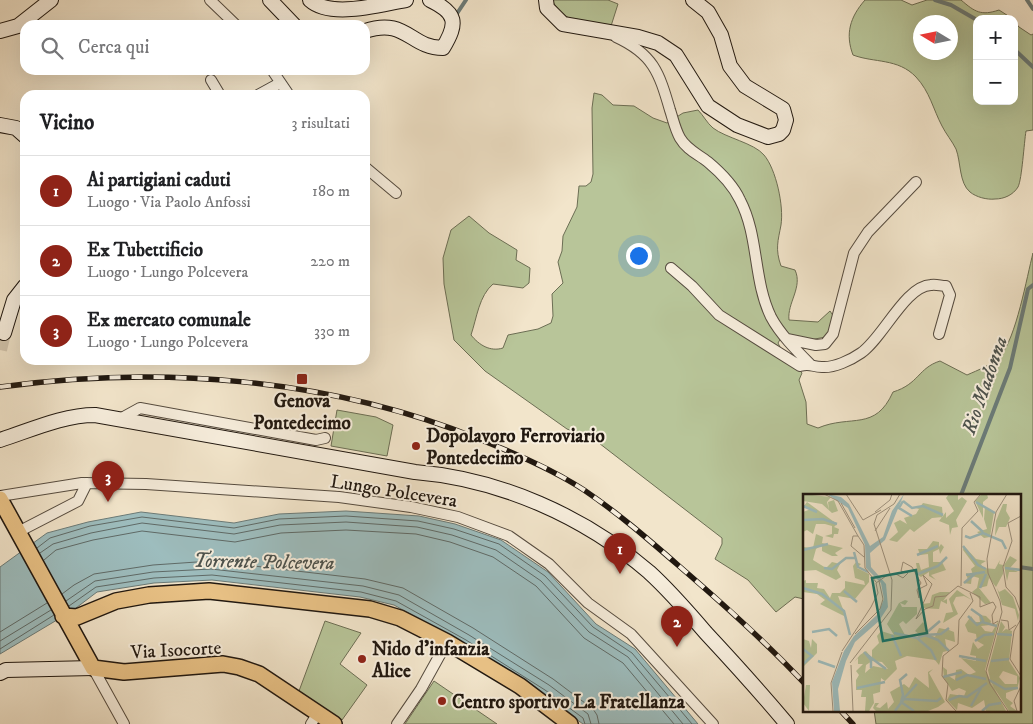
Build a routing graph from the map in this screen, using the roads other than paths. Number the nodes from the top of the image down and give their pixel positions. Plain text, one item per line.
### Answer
1 (51, 0) edge
2 (210, 0) edge
3 (270, 0) edge
4 (310, 0) edge
5 (406, 0) edge
6 (430, 0) edge
7 (546, 0) edge
8 (693, 0) edge
9 (26, 20) edge
10 (231, 20) edge
11 (289, 20) edge
12 (20, 24) edge
13 (371, 29) edge
14 (0, 31) edge
15 (606, 32) junction
16 (275, 75) edge
17 (211, 80) dead end
18 (280, 83) junction
19 (217, 90) edge
20 (267, 90) edge
21 (285, 90) edge
22 (0, 125) edge
23 (20, 132) edge
24 (370, 171) edge
25 (916, 182) dead end
26 (396, 193) dead end
27 (671, 268) dead end
28 (20, 292) edge
29 (4, 333) dead end
30 (939, 334) dead end
31 (787, 339) junction
32 (810, 364) junction
33 (120, 419) junction
34 (326, 438) dead end
35 (0, 440) edge
36 (85, 483) junction
37 (1, 505) edge
38 (18, 532) junction
39 (70, 616) junction
40 (447, 642) junction
41 (93, 668) junction
42 (0, 673) edge
43 (315, 719) edge
44 (124, 724) edge
45 (334, 724) edge
46 (397, 724) edge
47 (570, 724) edge
48 (713, 724) edge
49 (787, 724) edge

1 - 9 street
2 - 10 street
3 - 11 street
4 - 5 street
6 - 13 street
7 - 15 street
8 - 15 street
12 - 14 street
15 - 31 street
16 - 18 street
17 - 19 street
18 - 20 street
18 - 21 street
22 - 23 street
24 - 26 street
25 - 31 street
27 - 32 street
28 - 29 street
30 - 32 street
31 - 32 street
33 - 34 street
33 - 35 street
33 - 49 street
36 - 37 street, Lungo Polcevera
36 - 38 street
36 - 48 street, Lungo Polcevera
37 - 38 main road
38 - 39 main road
39 - 40 main road
39 - 41 main road
40 - 46 street
40 - 47 main road
41 - 42 street
41 - 43 main road, Via Isocorte
41 - 44 street
43 - 45 main road, Via Isocorte

